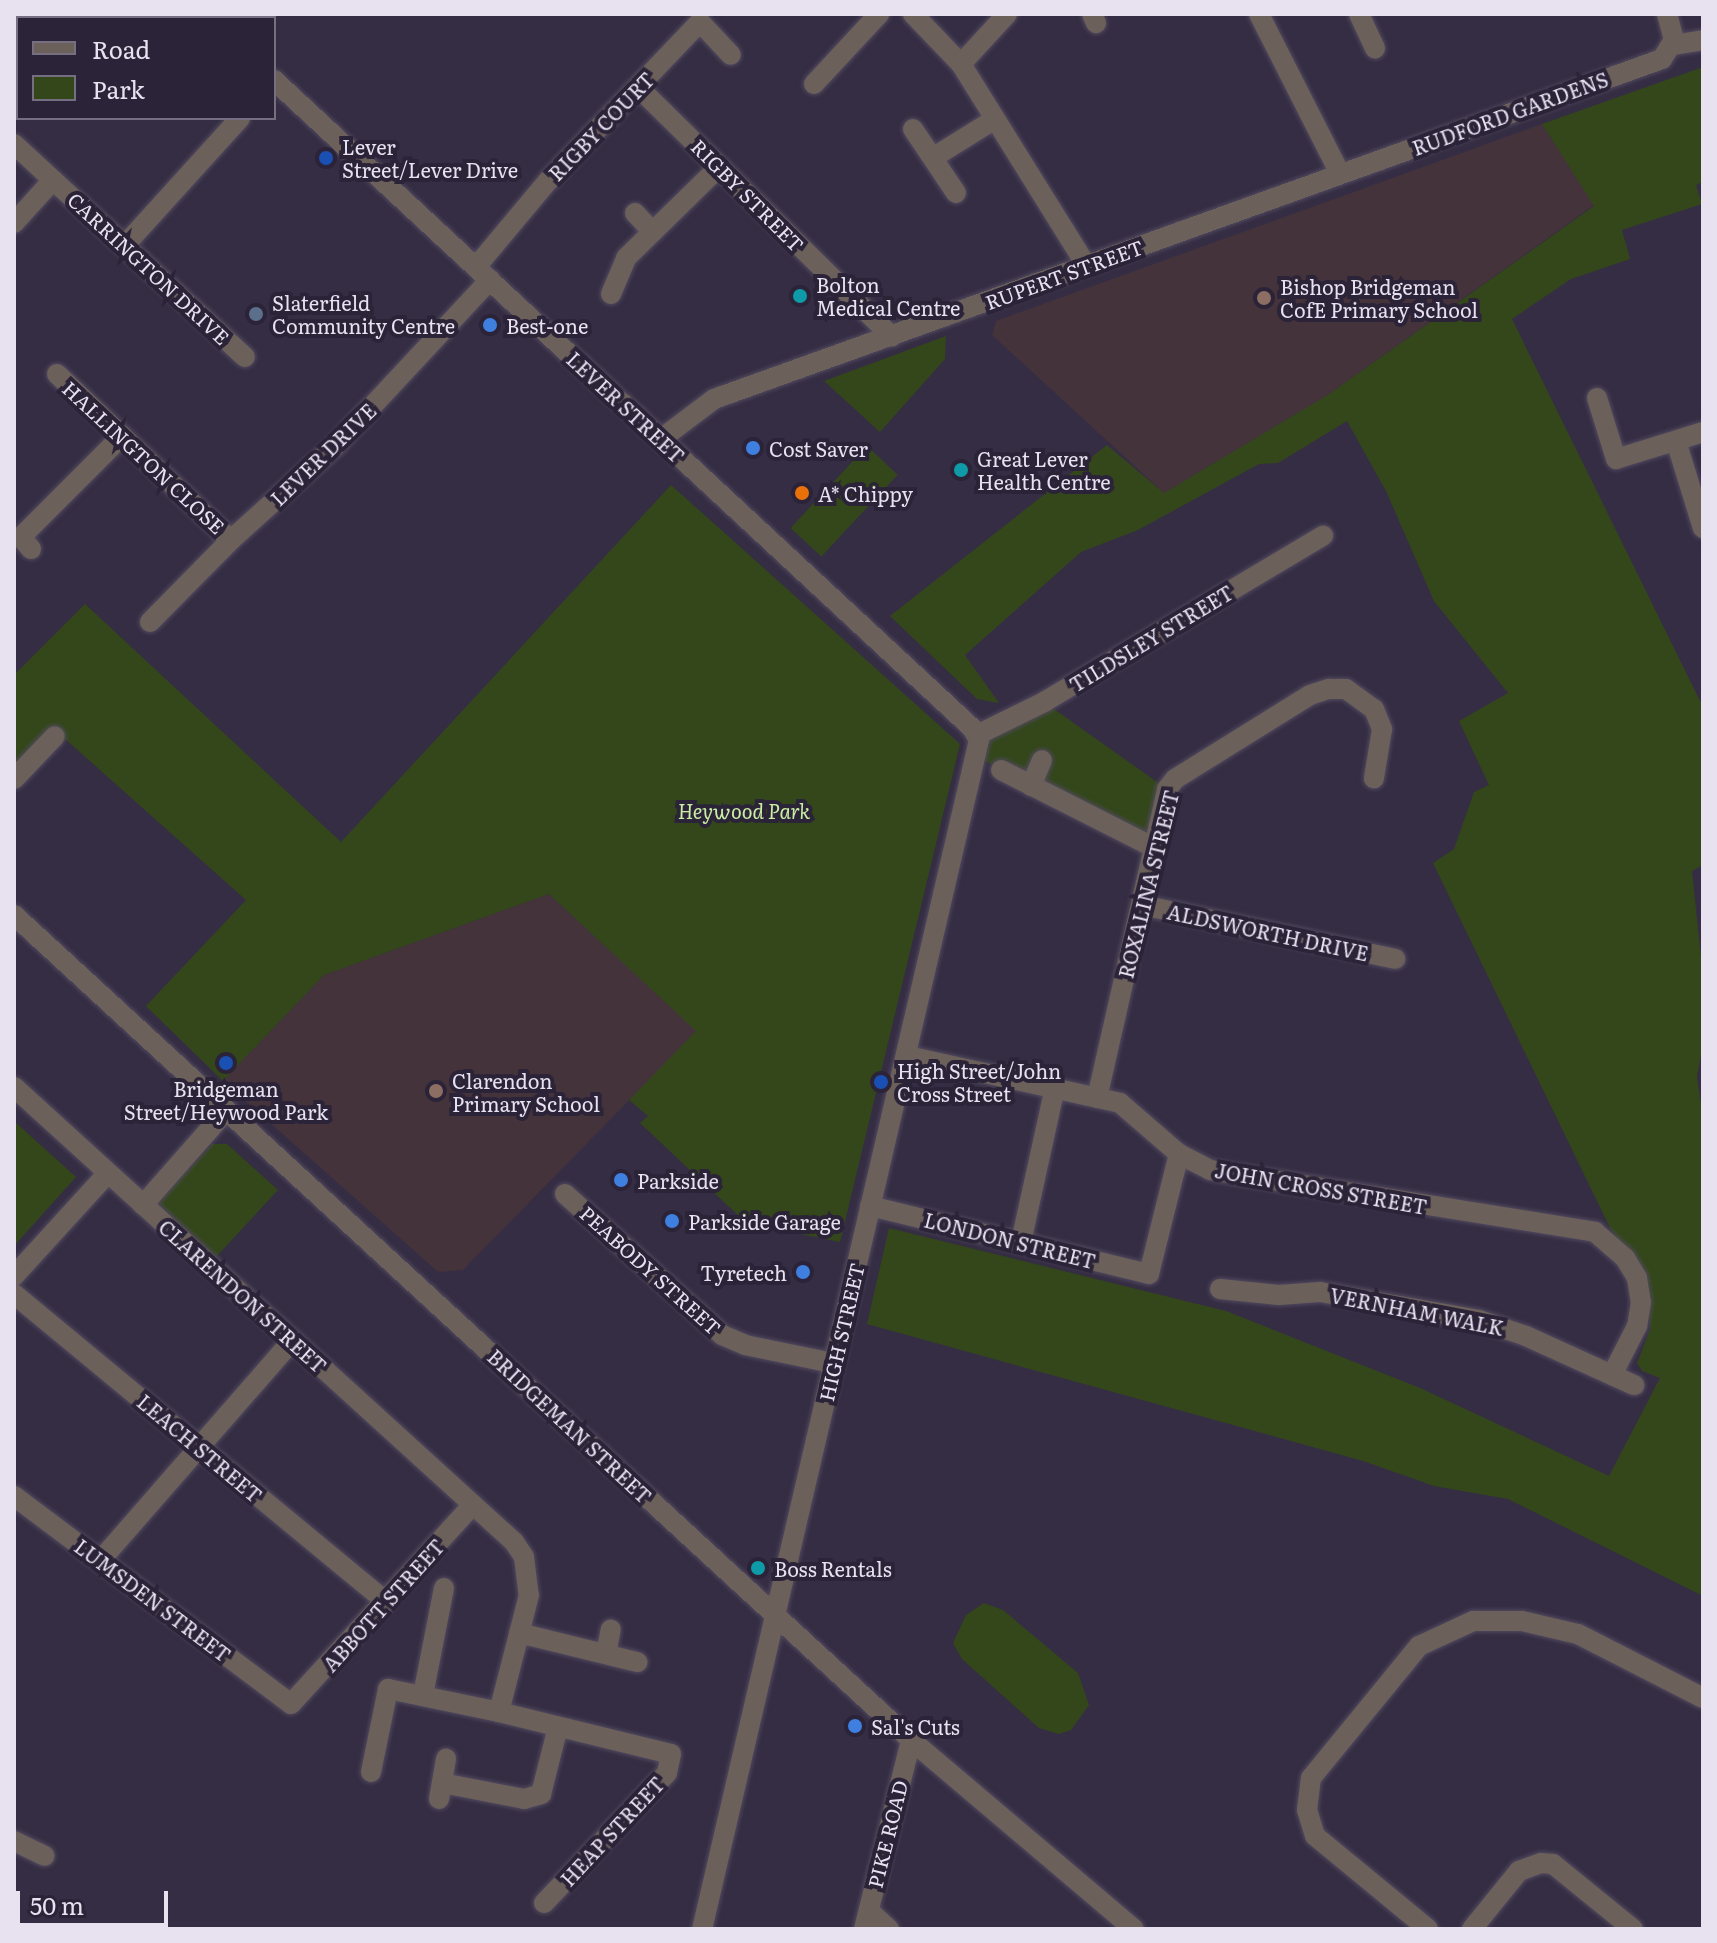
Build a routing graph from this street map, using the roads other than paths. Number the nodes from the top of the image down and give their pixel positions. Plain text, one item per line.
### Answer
1 (879, 14) edge
2 (913, 14) edge
3 (1007, 14) edge
4 (1259, 14) edge
5 (1359, 14) edge
6 (1667, 14) edge
7 (1703, 40) edge
8 (1673, 45) junction
9 (1375, 48) dead end
10 (731, 55) dead end
11 (961, 64) junction
12 (276, 82) edge
13 (814, 84) dead end
14 (638, 87) junction
15 (995, 119) junction
16 (238, 120) edge
17 (913, 129) dead end
18 (14, 144) edge
19 (934, 157) junction
20 (719, 167) junction
21 (1340, 174) junction
22 (53, 180) junction
23 (956, 193) dead end
24 (635, 213) dead end
25 (14, 223) edge
26 (653, 232) junction
27 (125, 245) junction
28 (1086, 265) junction
29 (483, 273) junction
30 (611, 294) dead end
31 (892, 337) junction
32 (245, 357) dead end
33 (57, 374) dead end
34 (1597, 398) dead end
35 (1703, 432) edge
36 (122, 436) junction
37 (661, 439) junction
38 (1676, 441) junction
39 (1703, 528) edge
40 (1323, 536) dead end
41 (231, 540) junction
42 (31, 549) dead end
43 (150, 622) dead end
44 (977, 735) junction
45 (55, 736) dead end
46 (1042, 760) dead end
47 (1001, 770) dead end
48 (1374, 778) dead end
49 (14, 779) edge
50 (1031, 786) junction
51 (1153, 847) junction
52 (1142, 905) junction
53 (14, 915) edge
54 (1395, 959) dead end
55 (907, 1056) junction
56 (14, 1087) edge
57 (1055, 1088) junction
58 (1097, 1098) junction
59 (226, 1111) junction
60 (1179, 1154) junction
61 (108, 1173) junction
62 (565, 1194) dead end
63 (143, 1205) junction
64 (870, 1206) junction
65 (1021, 1242) junction
66 (14, 1276) edge
67 (1220, 1289) dead end
68 (14, 1294) edge
69 (291, 1342) junction
70 (833, 1363) junction
71 (1612, 1375) junction
72 (1634, 1385) dead end
73 (200, 1447) junction
74 (14, 1496) edge
75 (473, 1505) junction
76 (100, 1561) junction
77 (435, 1599) dead end
78 (386, 1602) junction
79 (775, 1616) junction
80 (611, 1629) dead end
81 (519, 1633) junction
82 (606, 1654) junction
83 (637, 1662) dead end
84 (423, 1695) junction
85 (1703, 1698) edge
86 (291, 1704) joint
87 (499, 1712) junction
88 (558, 1727) junction
89 (911, 1740) junction
90 (446, 1759) dead end
91 (371, 1772) dead end
92 (14, 1841) edge
93 (45, 1856) dead end
94 (544, 1903) dead end
95 (866, 1920) edge
96 (702, 1929) edge
97 (889, 1929) edge
98 (1134, 1929) edge
99 (1428, 1929) edge
100 (1472, 1929) edge
101 (1633, 1929) edge

1 - 13 street
2 - 11 street
3 - 11 street
4 - 21 street
5 - 9 street
6 - 8 street
7 - 8 street
8 - 21 street, RUDFORD GARDENS
10 - 14 street, RIGBY COURT
11 - 15 street
12 - 29 street, LEVER STREET
14 - 20 street, RIGBY STREET
14 - 29 street, RIGBY COURT
15 - 19 street
15 - 28 street
16 - 27 street
17 - 19 street
18 - 22 street, CARRINGTON DRIVE
19 - 23 street
20 - 26 street
20 - 31 street, RIGBY STREET
21 - 28 street, RUPERT STREET
22 - 25 street, CARRINGTON DRIVE
22 - 27 street, CARRINGTON DRIVE
24 - 26 street
26 - 30 street
27 - 32 street, CARRINGTON DRIVE
28 - 31 street, RUPERT STREET
29 - 37 street, LEVER STREET
29 - 41 street, LEVER DRIVE
31 - 37 street, RUPERT STREET
33 - 36 street, HALLINGTON CLOSE
34 - 38 street
35 - 38 street
36 - 41 street, HALLINGTON CLOSE
36 - 42 street
37 - 44 street, LEVER STREET
38 - 39 street
40 - 44 street, TILDSLEY STREET
41 - 43 street, LEVER DRIVE
44 - 55 street, HIGH STREET
45 - 49 street
46 - 50 street
47 - 50 street
48 - 51 street, ROXALINA STREET
50 - 51 street
51 - 52 street, ROXALINA STREET
52 - 54 street, ALDSWORTH DRIVE
52 - 58 street, ROXALINA STREET
53 - 59 street, BRIDGEMAN STREET
55 - 57 street, JOHN CROSS STREET
55 - 64 street, HIGH STREET
56 - 61 street, CLARENDON STREET
57 - 58 street, JOHN CROSS STREET
57 - 65 street
58 - 60 street, JOHN CROSS STREET
59 - 63 street
59 - 79 street, BRIDGEMAN STREET
60 - 65 street, LONDON STREET
60 - 71 street, JOHN CROSS STREET
61 - 63 street, CLARENDON STREET
61 - 66 street
62 - 70 street, PEABODY STREET
63 - 69 street, CLARENDON STREET
64 - 65 street, LONDON STREET
64 - 70 street, HIGH STREET
67 - 71 street, VERNHAM WALK
68 - 73 street, LEACH STREET
69 - 73 street
69 - 75 street, CLARENDON STREET
70 - 79 street, HIGH STREET
71 - 72 street, VERNHAM WALK
73 - 76 street
73 - 78 street, LEACH STREET
74 - 76 street, LUMSDEN STREET
75 - 78 street, ABBOTT STREET
75 - 81 street, CLARENDON STREET
76 - 86 street, LUMSDEN STREET
77 - 84 street
78 - 86 street, ABBOTT STREET
79 - 89 street, BRIDGEMAN STREET
79 - 96 street, HIGH STREET
80 - 82 street
81 - 82 street
81 - 87 street, CLARENDON STREET
82 - 83 street
84 - 87 street
84 - 91 street
85 - 99 street
87 - 88 street
88 - 90 street
88 - 94 street, HEAP STREET
89 - 95 street, PIKE ROAD
89 - 98 street, BRIDGEMAN STREET
92 - 93 street
95 - 97 street
100 - 101 street

